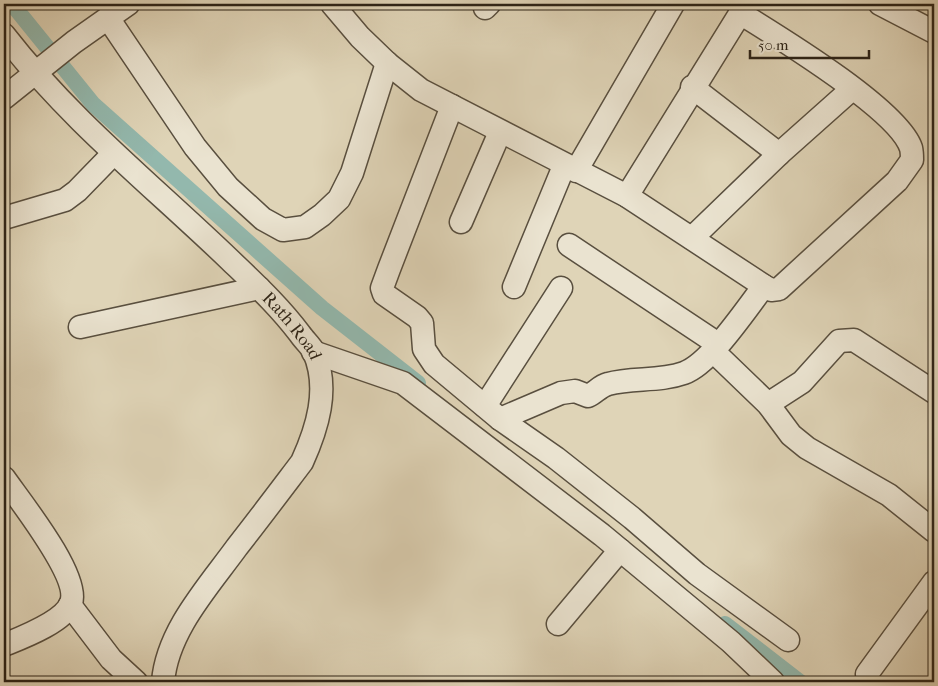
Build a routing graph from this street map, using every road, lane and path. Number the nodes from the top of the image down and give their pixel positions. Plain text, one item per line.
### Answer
1 (128, 4) edge
2 (332, 4) edge
3 (673, 4) edge
4 (880, 4) edge
5 (743, 8) edge
6 (108, 18) junction
7 (934, 32) edge
8 (4, 36) edge
9 (386, 63) junction
10 (41, 69) junction
11 (692, 87) junction
12 (852, 89) junction
13 (4, 98) edge
14 (452, 106) junction
15 (500, 132) junction
16 (114, 154) junction
17 (779, 154) junction
18 (570, 168) junction
19 (627, 196) junction
20 (4, 218) edge
21 (461, 222) dead end
22 (692, 238) junction
23 (569, 245) dead end
24 (764, 286) junction
25 (514, 287) dead end
26 (259, 288) junction
27 (561, 288) dead end
28 (80, 327) dead end
29 (715, 347) junction
30 (314, 352) junction
31 (934, 392) edge
32 (768, 404) junction
33 (493, 412) junction
34 (4, 478) edge
35 (934, 532) edge
36 (620, 550) junction
37 (934, 582) edge
38 (70, 605) junction
39 (558, 624) dead end
40 (788, 640) dead end
41 (4, 645) edge
42 (867, 674) dead end
43 (136, 682) edge
44 (163, 682) edge
45 (773, 682) edge

1 - 6 street
2 - 9 street
3 - 18 street
4 - 7 street
5 - 11 street
5 - 12 street
6 - 9 street
6 - 10 street
8 - 10 street, Rath Road
9 - 14 street
10 - 13 street
10 - 16 street, Rath Road
11 - 17 street
11 - 19 street
12 - 17 street
12 - 24 street
14 - 15 street
14 - 33 street
15 - 18 street
15 - 21 street
16 - 20 street
16 - 26 street, Rath Road
17 - 22 street
18 - 19 street
18 - 25 street
19 - 22 street
22 - 24 street
23 - 29 street
24 - 29 street
26 - 28 street
26 - 30 street, Rath Road
27 - 33 street
29 - 32 street
29 - 33 street
30 - 36 street
30 - 44 street, Rath Road
31 - 32 street
32 - 35 street
33 - 40 street
34 - 38 street
36 - 39 street
36 - 45 street
37 - 42 street
38 - 41 street
38 - 43 street

